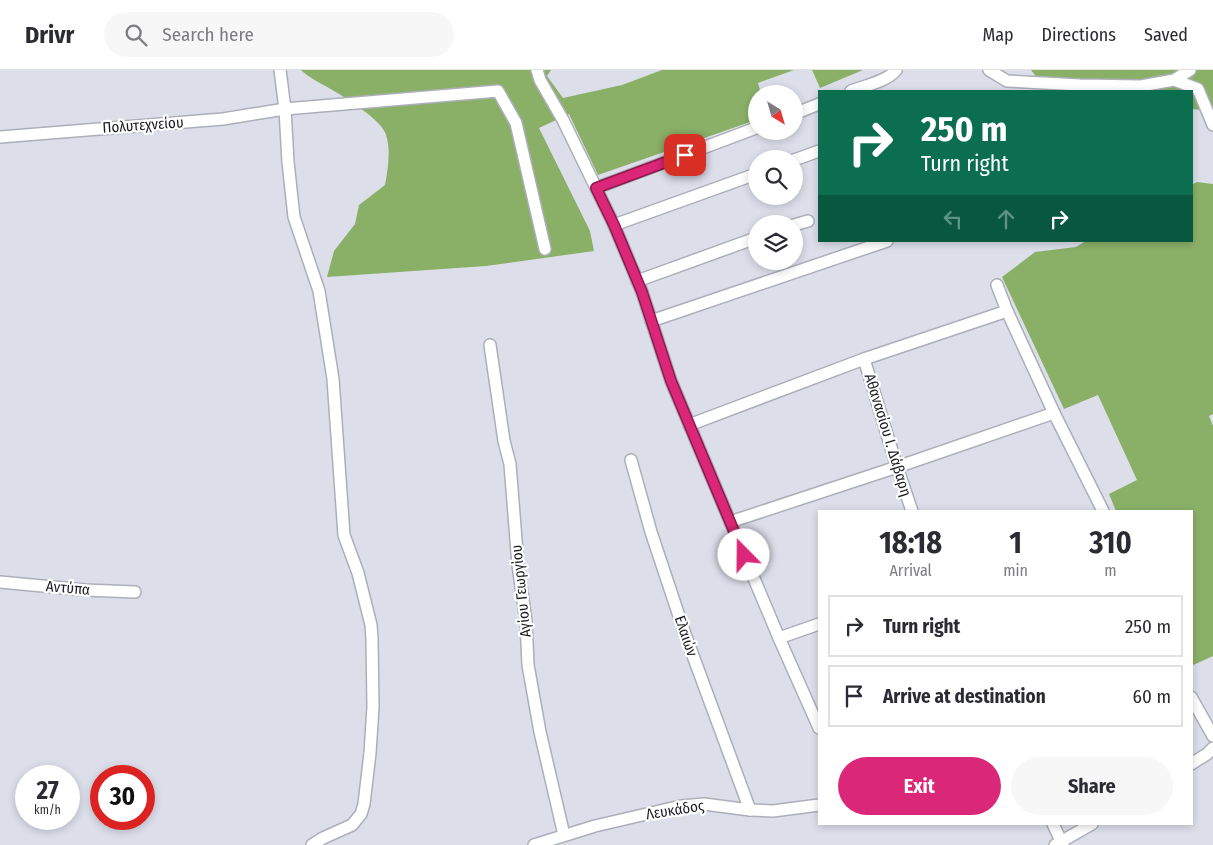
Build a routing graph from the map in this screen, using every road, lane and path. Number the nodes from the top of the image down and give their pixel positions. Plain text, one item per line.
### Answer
1 (280, 70) edge
2 (537, 70) edge
3 (896, 70) edge
4 (989, 70) edge
5 (1190, 70) edge
6 (1174, 80) junction
7 (854, 90) edge
8 (818, 104) edge
9 (285, 109) junction
10 (803, 110) edge
11 (1213, 125) edge
12 (748, 131) edge
13 (0, 137) edge
14 (818, 152) edge
15 (803, 157) edge
16 (748, 177) edge
17 (596, 188) junction
18 (808, 221) dead end
19 (803, 222) edge
20 (614, 225) junction
21 (748, 241) edge
22 (884, 242) edge
23 (545, 249) dead end
24 (637, 281) junction
25 (997, 285) dead end
26 (1007, 311) junction
27 (651, 321) junction
28 (490, 345) dead end
29 (864, 359) junction
30 (1054, 413) junction
31 (689, 425) junction
32 (631, 460) dead end
33 (897, 467) junction
34 (912, 510) edge
35 (1102, 510) edge
36 (730, 522) junction
37 (0, 582) edge
38 (135, 592) dead end
39 (818, 624) edge
40 (779, 638) junction
41 (1193, 701) edge
42 (818, 723) edge
43 (1213, 736) edge
44 (1211, 753) edge
45 (1193, 763) edge
46 (818, 804) edge
47 (750, 810) junction
48 (1053, 825) edge
49 (1090, 825) edge
50 (564, 835) junction
51 (1060, 844) edge
52 (312, 845) edge
53 (534, 845) edge

1 - 9 street
2 - 17 street
3 - 7 street
4 - 6 street
5 - 6 street
6 - 11 street
8 - 10 street
9 - 13 street, Πολυτεχνείου
9 - 23 street, Πολυτεχνείου
9 - 52 street
12 - 17 street
14 - 15 street
16 - 20 street
17 - 20 street
18 - 19 street
20 - 24 street
21 - 24 street
22 - 27 street
24 - 27 street
25 - 26 street
26 - 29 street
26 - 30 street
27 - 31 street
28 - 50 street, Αγίου Γεωργίου
29 - 31 street
29 - 33 street, Αθανασίου Ι. Δάβαρη
30 - 33 street
30 - 35 street
31 - 36 street
32 - 47 street, Ελαιών
33 - 34 street, Αθανασίου Ι. Δάβαρη
33 - 36 street
36 - 40 street
37 - 38 street, Αντύπα
39 - 40 street
40 - 42 street
41 - 43 street
44 - 45 street
46 - 47 street, Λευκάδος
47 - 50 street, Λευκάδος
48 - 51 street
49 - 51 street
50 - 53 street, Λευκάδος

